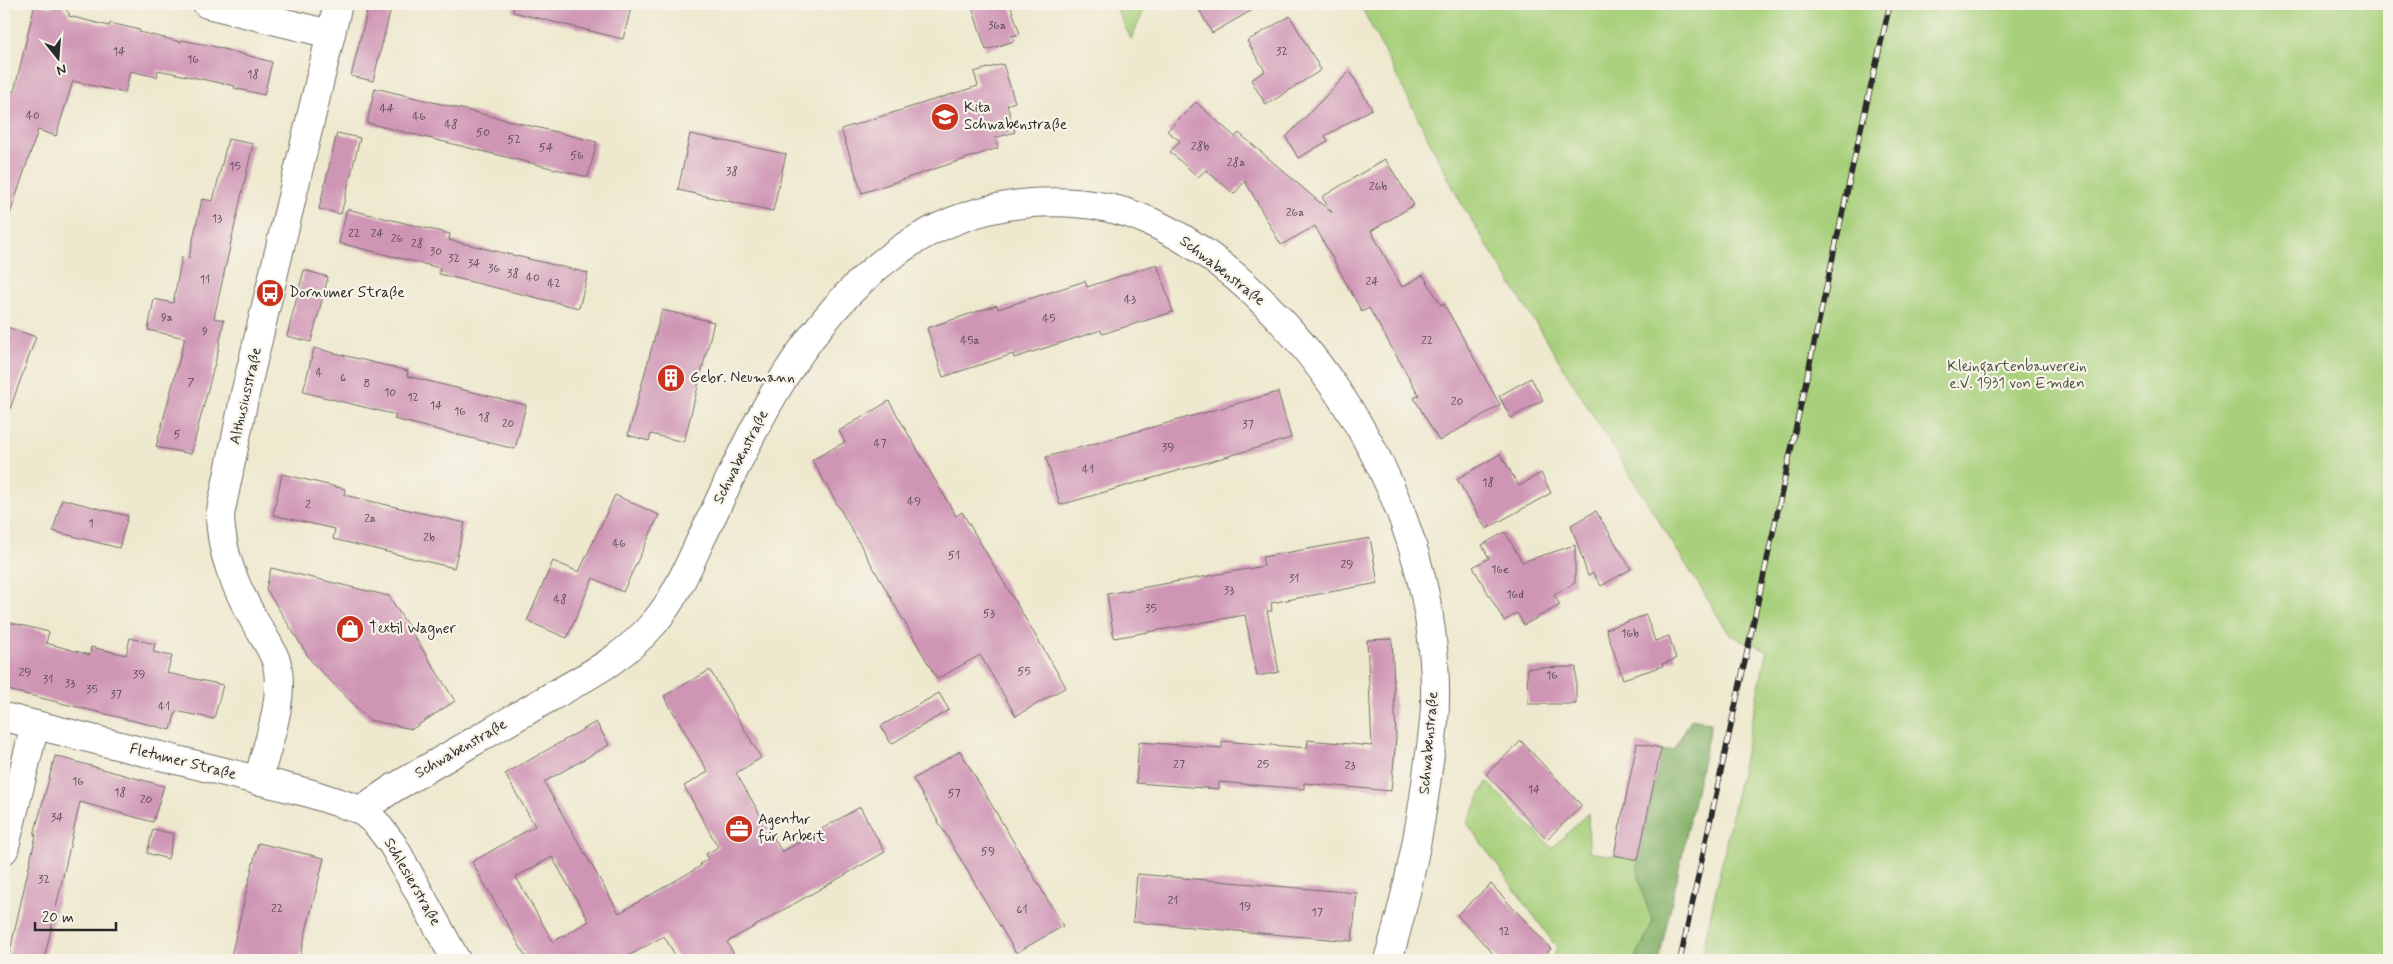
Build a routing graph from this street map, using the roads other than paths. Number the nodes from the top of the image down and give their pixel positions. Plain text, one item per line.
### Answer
1 (207, 4) edge
2 (338, 4) edge
3 (330, 34) junction
4 (4, 717) edge
5 (34, 725) junction
6 (258, 781) junction
7 (361, 810) junction
8 (4, 850) edge
9 (456, 960) edge
10 (1388, 960) edge

1 - 3 street
2 - 3 street, Althusiusstraße
3 - 6 street, Althusiusstraße
4 - 5 street, Fletumer Straße
5 - 6 street, Fletumer Straße
5 - 8 street
6 - 7 street, Fletumer Straße
7 - 9 street, Schlesierstraße
7 - 10 street, Schwabenstraße

